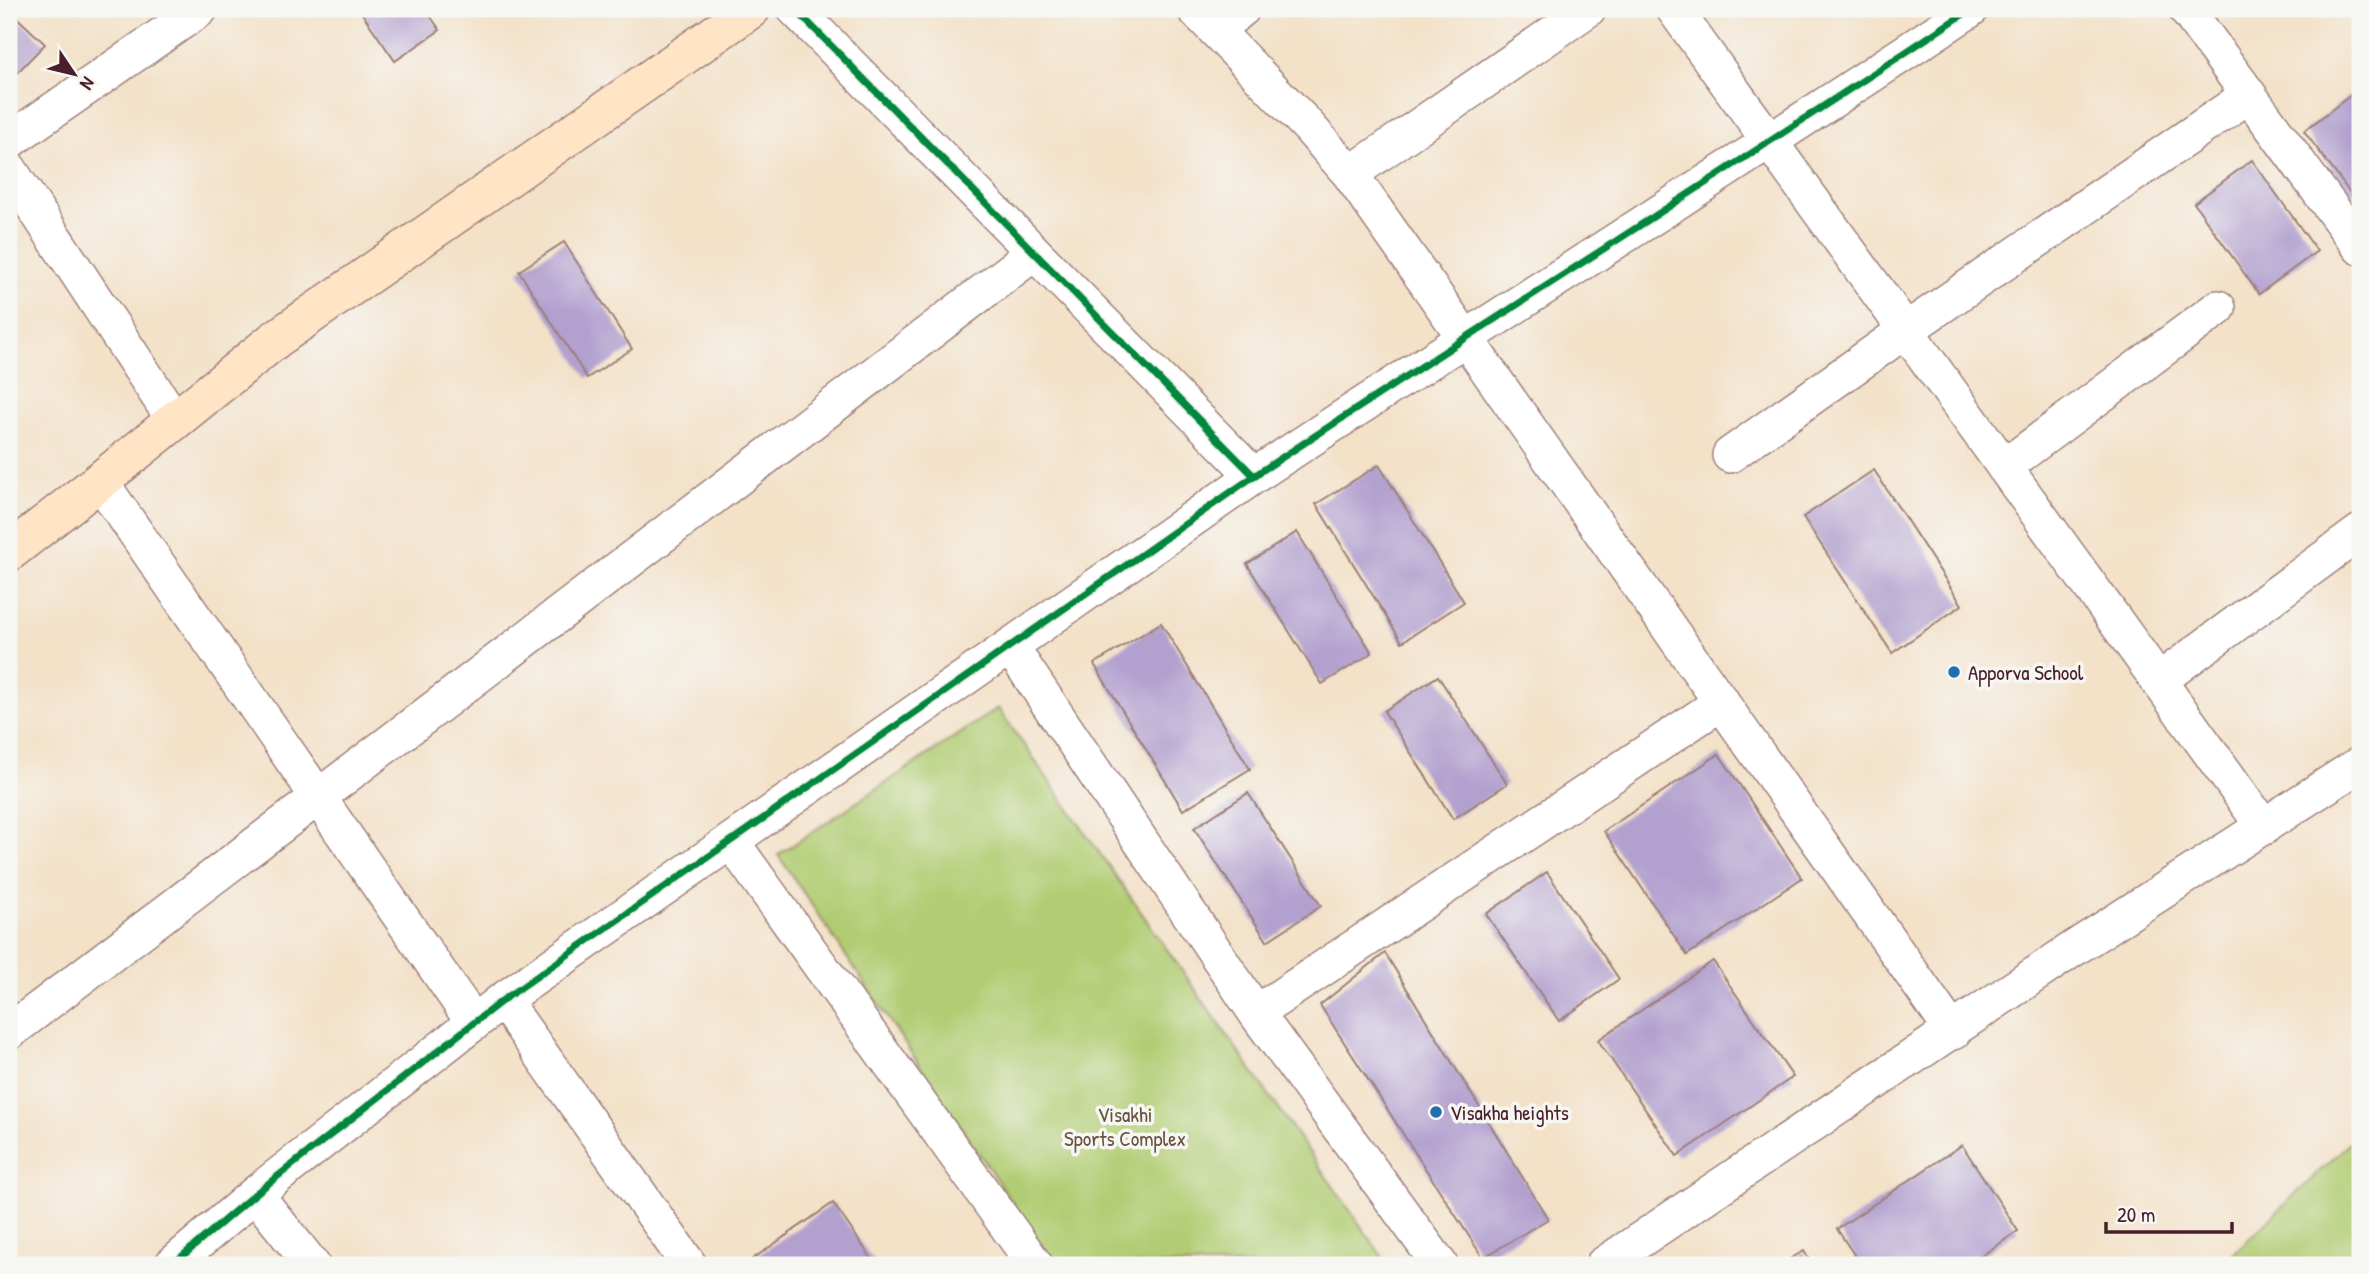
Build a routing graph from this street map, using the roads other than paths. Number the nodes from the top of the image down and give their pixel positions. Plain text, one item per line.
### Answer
1 (200, 9) edge
2 (751, 9) edge
3 (795, 9) edge
4 (1242, 9) edge
5 (1588, 9) edge
6 (1674, 9) edge
7 (1971, 9) edge
8 (2186, 9) edge
9 (1205, 19) edge
10 (2249, 95) junction
11 (9, 141) edge
12 (1771, 142) junction
13 (9, 169) edge
14 (1350, 174) junction
15 (2360, 247) edge
16 (1034, 253) junction
17 (2218, 308) dead end
18 (1906, 330) junction
19 (1465, 337) junction
20 (175, 421) junction
21 (1730, 455) dead end
22 (2004, 467) junction
23 (1254, 476) junction
24 (100, 481) junction
25 (2360, 532) edge
26 (9, 552) edge
27 (1010, 646) junction
28 (2158, 681) junction
29 (1722, 702) junction
30 (2360, 764) edge
31 (318, 797) junction
32 (2264, 827) junction
33 (731, 841) junction
34 (503, 1000) junction
35 (1256, 1013) junction
36 (474, 1023) junction
37 (9, 1032) edge
38 (1952, 1032) junction
39 (255, 1194) junction
40 (172, 1265) edge
41 (312, 1265) edge
42 (689, 1265) edge
43 (1035, 1265) edge
44 (1440, 1265) edge
45 (1603, 1265) edge

1 - 11 street
2 - 20 main road
3 - 16 street
4 - 9 street
5 - 14 street
6 - 12 street
7 - 12 street
8 - 10 street
9 - 14 street
10 - 15 street
10 - 18 street
12 - 18 street
12 - 19 street
13 - 20 street
14 - 19 street
16 - 23 street
16 - 31 street
17 - 22 street
18 - 21 street
18 - 22 street
19 - 23 street
19 - 29 street
20 - 24 main road
22 - 28 street
23 - 27 street
24 - 26 main road
24 - 31 street
25 - 28 street
27 - 33 street
27 - 35 street
28 - 32 street
29 - 35 street
29 - 38 street
30 - 32 street
31 - 36 street
31 - 37 street
32 - 38 street
33 - 34 street
33 - 43 street
34 - 36 street
34 - 42 street
35 - 44 street
36 - 39 street
38 - 45 street
39 - 40 street
39 - 41 street

